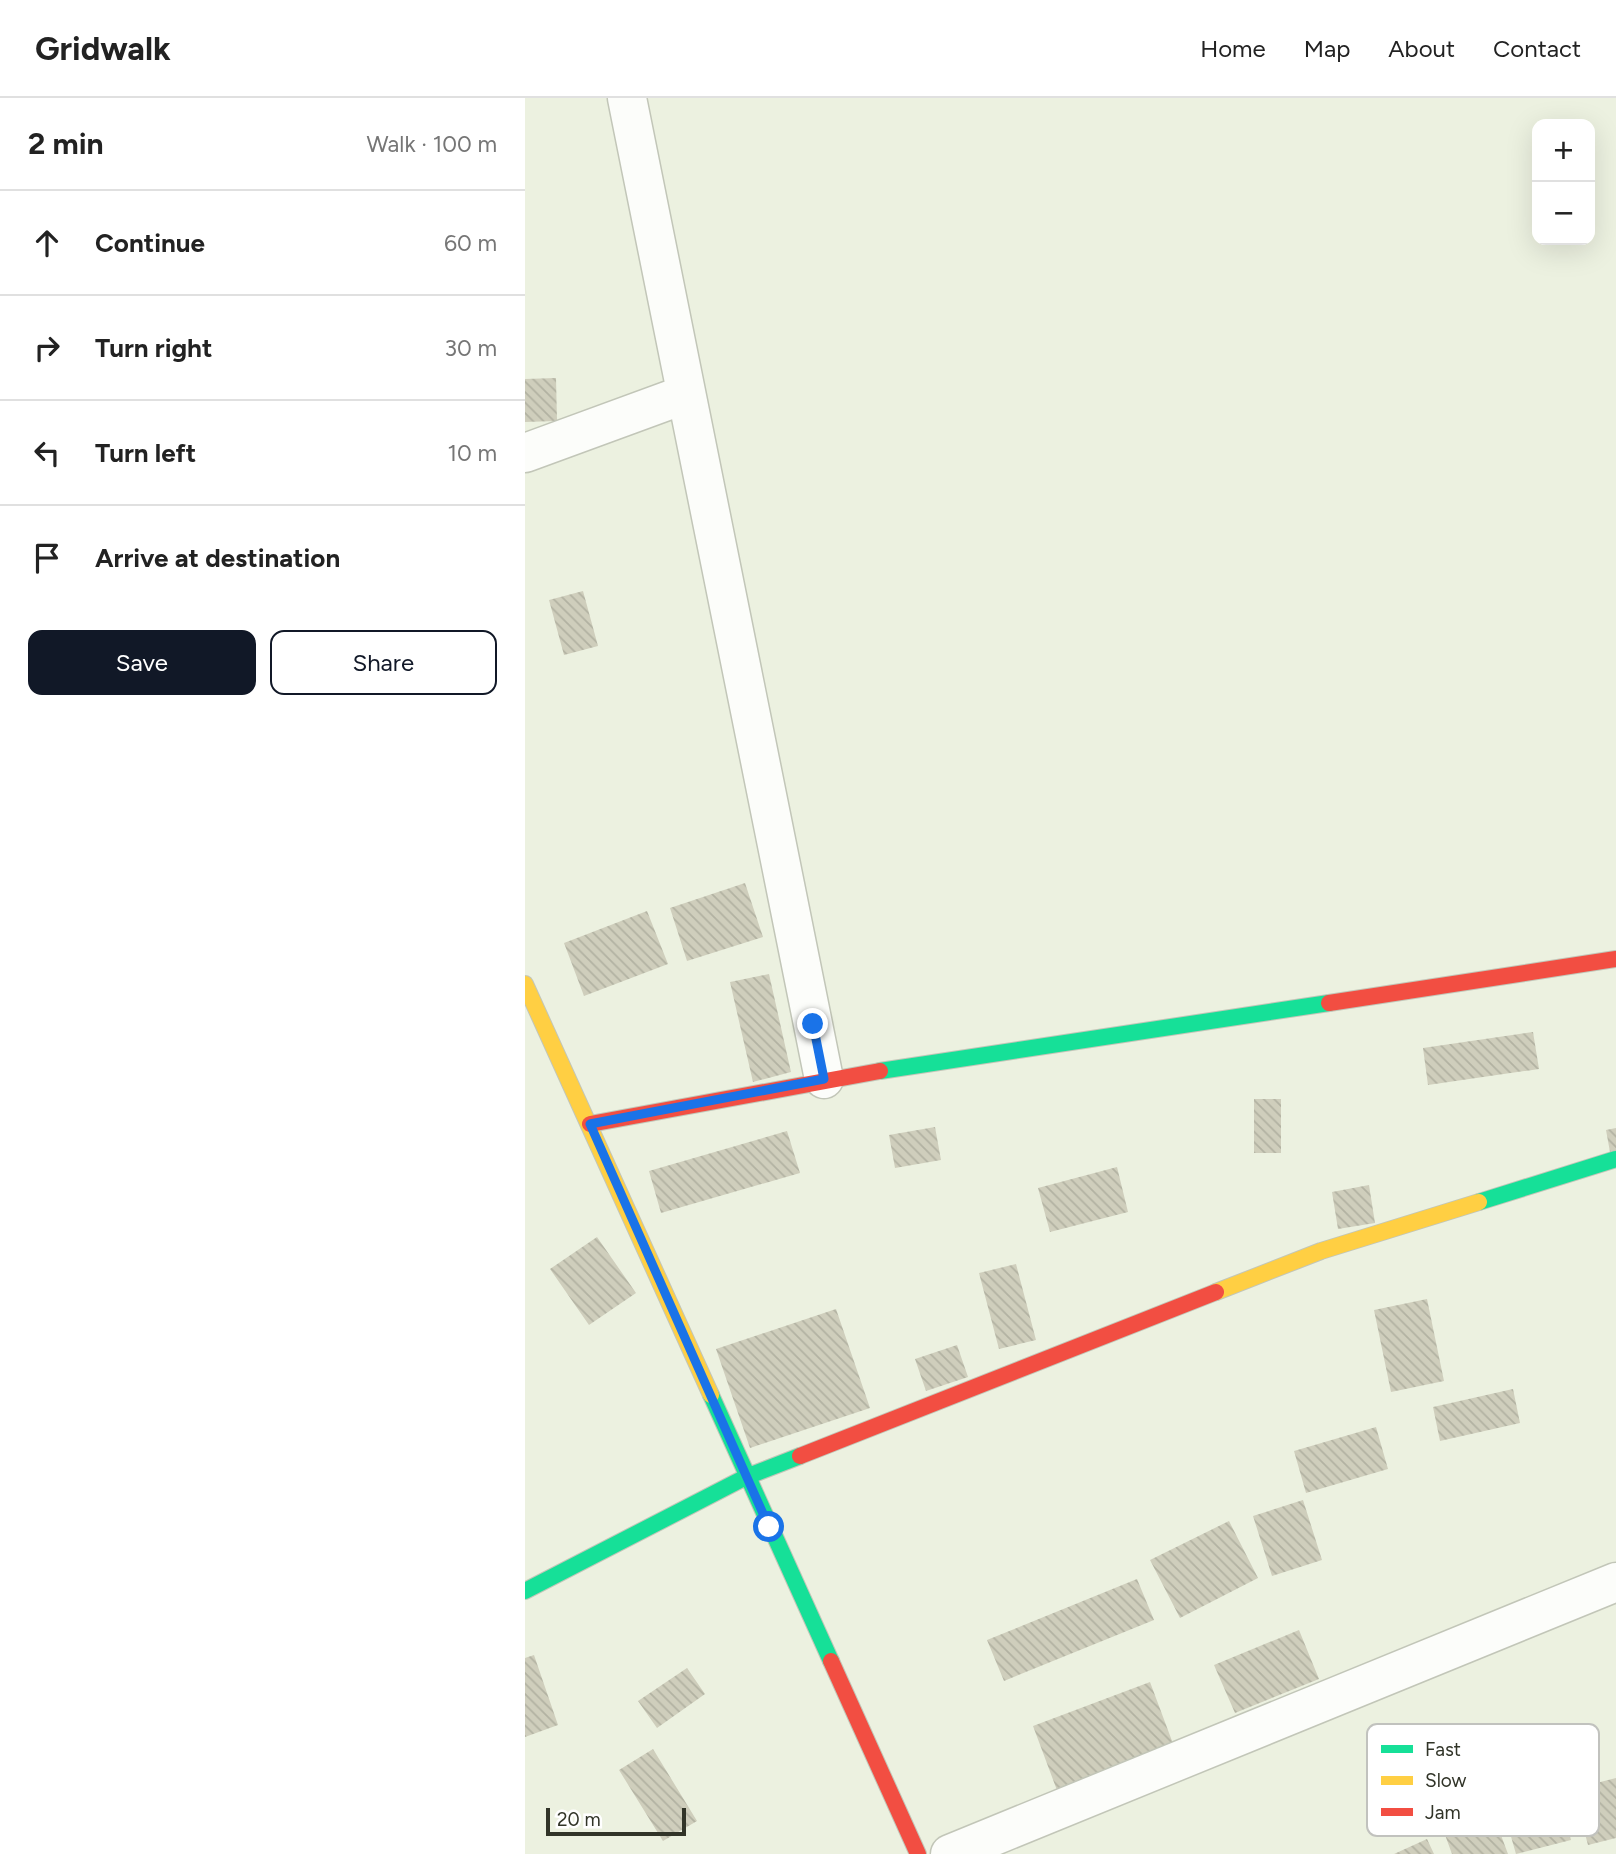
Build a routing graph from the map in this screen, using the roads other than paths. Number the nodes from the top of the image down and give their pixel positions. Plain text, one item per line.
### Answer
1 (627, 98) edge
2 (686, 394) junction
3 (525, 453) edge
4 (1616, 959) edge
5 (525, 984) edge
6 (824, 1079) junction
7 (590, 1124) junction
8 (1616, 1159) edge
9 (746, 1477) junction
10 (1616, 1582) edge
11 (525, 1591) edge
12 (918, 1854) edge
13 (950, 1854) edge

1 - 2 street
2 - 3 street
2 - 6 street
4 - 6 street
5 - 7 street
6 - 7 street
7 - 9 street
8 - 9 street
9 - 11 street
9 - 12 street
10 - 13 street

